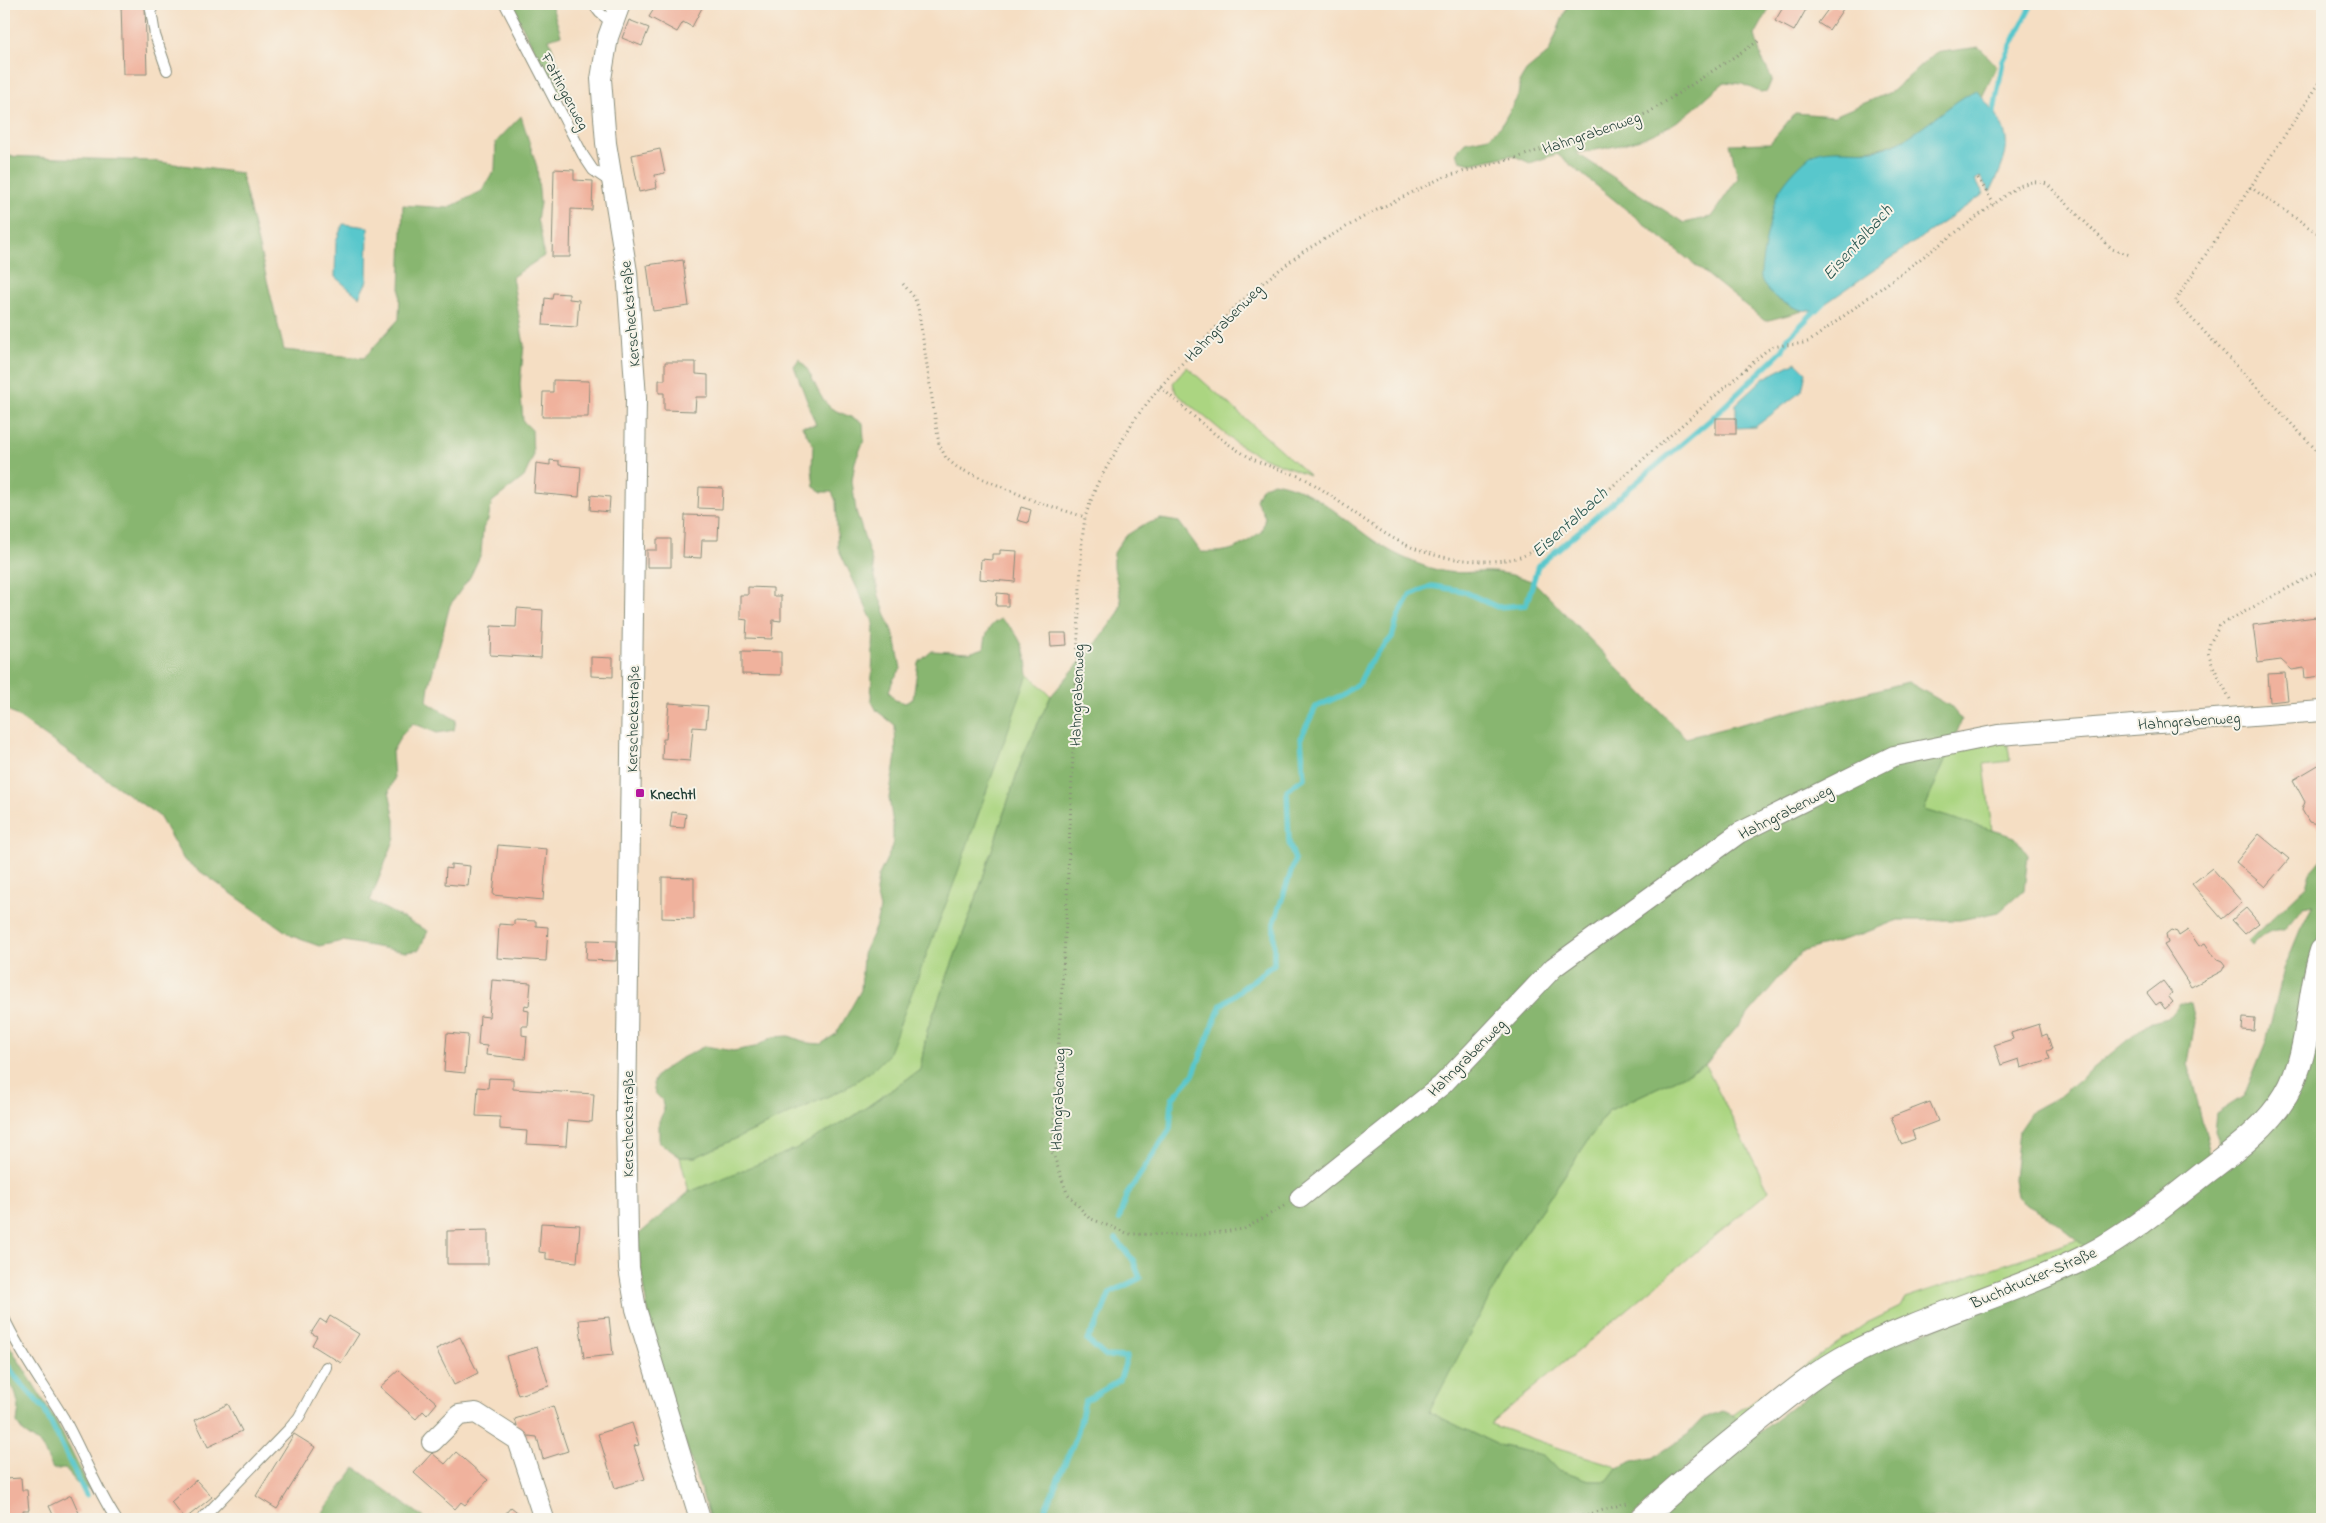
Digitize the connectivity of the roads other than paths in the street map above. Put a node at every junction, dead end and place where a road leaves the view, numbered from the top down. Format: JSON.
{"nodes":[{"id":1,"x":150,"y":4,"type":"edge"},
{"id":2,"x":505,"y":4,"type":"edge"},
{"id":3,"x":592,"y":4,"type":"edge"},
{"id":4,"x":620,"y":4,"type":"edge"},
{"id":5,"x":612,"y":23,"type":"junction"},
{"id":6,"x":167,"y":70,"type":"dead end"},
{"id":7,"x":612,"y":183,"type":"junction"},
{"id":8,"x":2322,"y":711,"type":"edge"},
{"id":9,"x":2322,"y":951,"type":"edge"},
{"id":10,"x":1300,"y":1198,"type":"road end"},
{"id":11,"x":4,"y":1318,"type":"edge"},
{"id":12,"x":326,"y":1367,"type":"dead end"},
{"id":13,"x":432,"y":1442,"type":"dead end"},
{"id":14,"x":1640,"y":1510,"type":"edge"},
{"id":15,"x":116,"y":1519,"type":"edge"},
{"id":16,"x":202,"y":1519,"type":"edge"},
{"id":17,"x":544,"y":1519,"type":"edge"},
{"id":18,"x":700,"y":1519,"type":"edge"}],
"edges":[{"from":1,"to":6,"type":"lane"},
{"from":2,"to":7,"type":"lane","name":"Fattingerweg"},
{"from":3,"to":5,"type":"lane"},
{"from":4,"to":5,"type":"street","name":"Kerscheckstraße"},
{"from":5,"to":7,"type":"street","name":"Kerscheckstraße"},
{"from":7,"to":18,"type":"street","name":"Kerscheckstraße"},
{"from":8,"to":10,"type":"street","name":"Hahngrabenweg"},
{"from":9,"to":14,"type":"street","name":"Buchdrucker-Straße"},
{"from":11,"to":15,"type":"lane"},
{"from":12,"to":16,"type":"lane"},
{"from":13,"to":17,"type":"street"}]}
